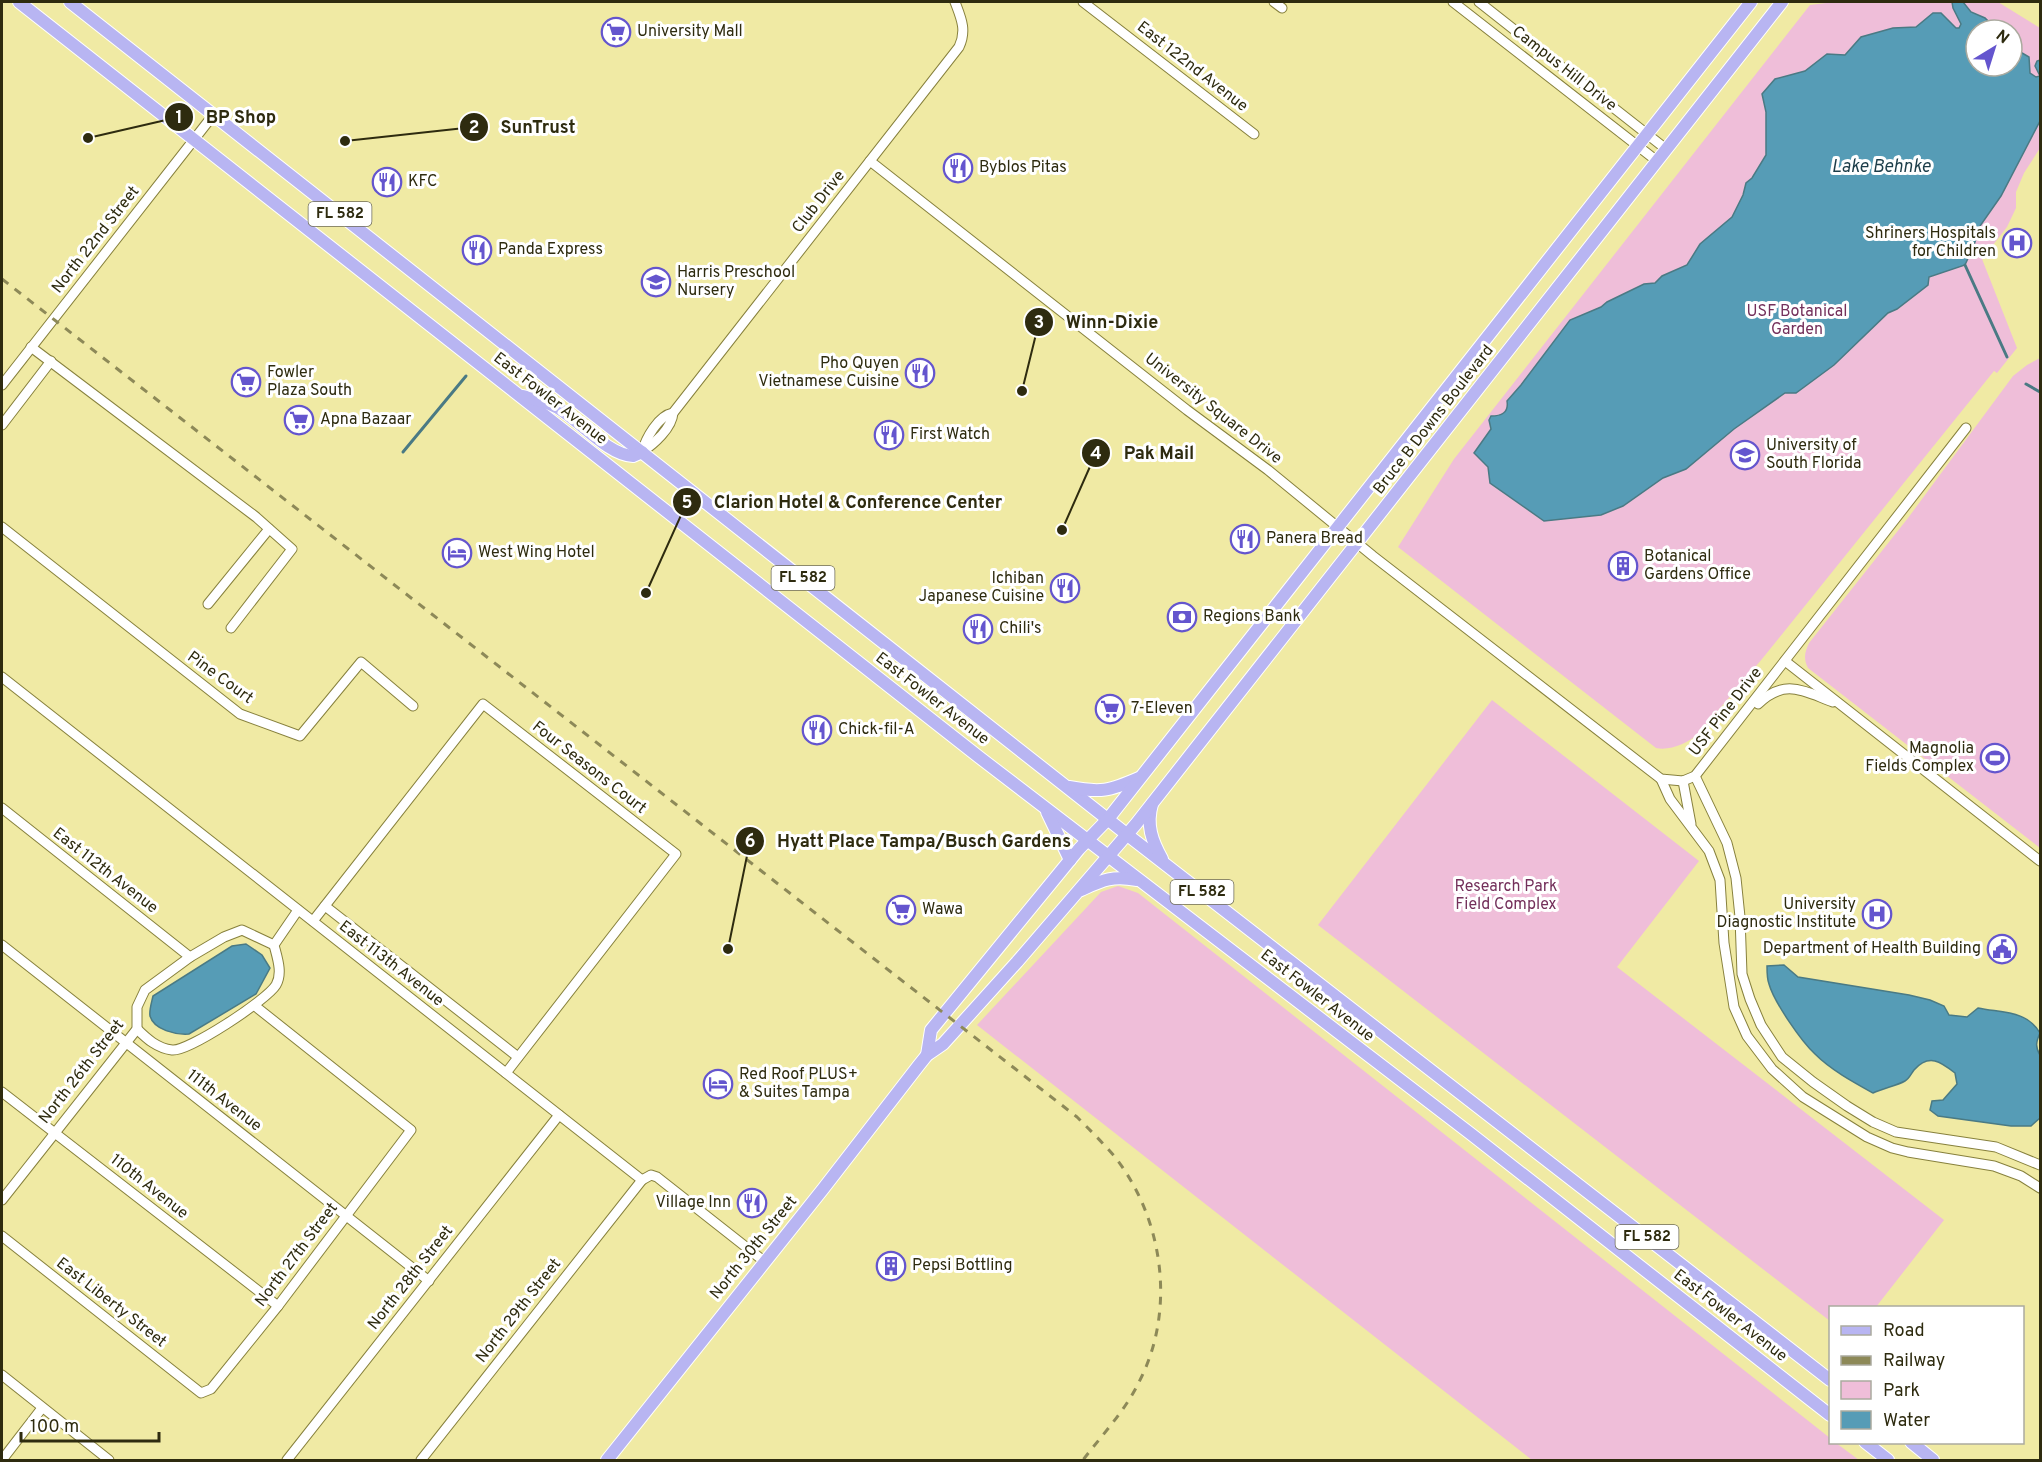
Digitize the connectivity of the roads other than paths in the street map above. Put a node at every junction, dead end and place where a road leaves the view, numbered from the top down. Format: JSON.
{"nodes":[{"id":1,"x":19,"y":2,"type":"edge"},
{"id":2,"x":70,"y":2,"type":"edge"},
{"id":3,"x":955,"y":2,"type":"edge"},
{"id":4,"x":1083,"y":2,"type":"edge"},
{"id":5,"x":1274,"y":2,"type":"edge"},
{"id":6,"x":1453,"y":2,"type":"edge"},
{"id":7,"x":1479,"y":2,"type":"edge"},
{"id":8,"x":1751,"y":2,"type":"edge"},
{"id":9,"x":1782,"y":2,"type":"edge"},
{"id":10,"x":1282,"y":9,"type":"dead end"},
{"id":11,"x":214,"y":114,"type":"junction"},
{"id":12,"x":1254,"y":134,"type":"dead end"},
{"id":13,"x":1647,"y":134,"type":"junction"},
{"id":14,"x":194,"y":139,"type":"junction"},
{"id":15,"x":1637,"y":146,"type":"junction"},
{"id":16,"x":1666,"y":149,"type":"junction"},
{"id":17,"x":870,"y":161,"type":"junction"},
{"id":18,"x":1657,"y":161,"type":"junction"},
{"id":19,"x":31,"y":347,"type":"junction"},
{"id":20,"x":51,"y":362,"type":"junction"},
{"id":21,"x":2,"y":384,"type":"edge"},
{"id":22,"x":519,"y":395,"type":"junction"},
{"id":23,"x":2,"y":425,"type":"edge"},
{"id":24,"x":1966,"y":429,"type":"dead end"},
{"id":25,"x":642,"y":452,"type":"junction"},
{"id":26,"x":2,"y":527,"type":"edge"},
{"id":27,"x":1338,"y":527,"type":"junction"},
{"id":28,"x":268,"y":529,"type":"junction"},
{"id":29,"x":1358,"y":544,"type":"junction"},
{"id":30,"x":208,"y":604,"type":"dead end"},
{"id":31,"x":231,"y":628,"type":"dead end"},
{"id":32,"x":1785,"y":661,"type":"junction"},
{"id":33,"x":2,"y":677,"type":"edge"},
{"id":34,"x":1841,"y":705,"type":"junction"},
{"id":35,"x":413,"y":706,"type":"dead end"},
{"id":36,"x":1736,"y":723,"type":"junction"},
{"id":37,"x":1695,"y":776,"type":"junction"},
{"id":38,"x":1142,"y":777,"type":"junction"},
{"id":39,"x":1661,"y":779,"type":"junction"},
{"id":40,"x":1683,"y":781,"type":"junction"},
{"id":41,"x":1068,"y":787,"type":"junction"},
{"id":42,"x":1153,"y":799,"type":"junction"},
{"id":43,"x":2,"y":808,"type":"edge"},
{"id":44,"x":1046,"y":808,"type":"junction"},
{"id":45,"x":1108,"y":819,"type":"junction"},
{"id":46,"x":1692,"y":829,"type":"junction"},
{"id":47,"x":1127,"y":834,"type":"junction"},
{"id":48,"x":1087,"y":840,"type":"junction"},
{"id":49,"x":1727,"y":843,"type":"junction"},
{"id":50,"x":1709,"y":851,"type":"junction"},
{"id":51,"x":1107,"y":856,"type":"junction"},
{"id":52,"x":1070,"y":860,"type":"junction"},
{"id":53,"x":2040,"y":861,"type":"edge"},
{"id":54,"x":1164,"y":863,"type":"junction"},
{"id":55,"x":1139,"y":880,"type":"junction"},
{"id":56,"x":1077,"y":892,"type":"junction"},
{"id":57,"x":325,"y":906,"type":"junction"},
{"id":58,"x":298,"y":910,"type":"junction"},
{"id":59,"x":313,"y":921,"type":"junction"},
{"id":60,"x":2,"y":945,"type":"edge"},
{"id":61,"x":273,"y":945,"type":"junction"},
{"id":62,"x":190,"y":957,"type":"junction"},
{"id":63,"x":255,"y":1006,"type":"junction"},
{"id":64,"x":137,"y":1029,"type":"junction"},
{"id":65,"x":126,"y":1042,"type":"junction"},
{"id":66,"x":927,"y":1055,"type":"junction"},
{"id":67,"x":518,"y":1057,"type":"junction"},
{"id":68,"x":506,"y":1073,"type":"junction"},
{"id":69,"x":1813,"y":1082,"type":"junction"},
{"id":70,"x":2,"y":1092,"type":"edge"},
{"id":71,"x":1803,"y":1097,"type":"junction"},
{"id":72,"x":559,"y":1115,"type":"junction"},
{"id":73,"x":54,"y":1132,"type":"junction"},
{"id":74,"x":2040,"y":1166,"type":"edge"},
{"id":75,"x":642,"y":1180,"type":"junction"},
{"id":76,"x":2040,"y":1188,"type":"edge"},
{"id":77,"x":2,"y":1200,"type":"edge"},
{"id":78,"x":346,"y":1215,"type":"junction"},
{"id":79,"x":2,"y":1236,"type":"edge"},
{"id":80,"x":765,"y":1262,"type":"junction"},
{"id":81,"x":429,"y":1281,"type":"junction"},
{"id":82,"x":278,"y":1306,"type":"junction"},
{"id":83,"x":2,"y":1376,"type":"edge"},
{"id":84,"x":1829,"y":1379,"type":"edge"},
{"id":85,"x":201,"y":1393,"type":"joint"},
{"id":86,"x":42,"y":1408,"type":"junction"},
{"id":87,"x":1829,"y":1414,"type":"edge"},
{"id":88,"x":1866,"y":1444,"type":"edge"},
{"id":89,"x":1912,"y":1444,"type":"edge"},
{"id":90,"x":2,"y":1461,"type":"edge"},
{"id":91,"x":109,"y":1461,"type":"edge"},
{"id":92,"x":287,"y":1461,"type":"edge"},
{"id":93,"x":421,"y":1461,"type":"edge"},
{"id":94,"x":607,"y":1461,"type":"edge"},
{"id":95,"x":1888,"y":1461,"type":"edge"},
{"id":96,"x":1934,"y":1461,"type":"edge"}],
"edges":[{"from":1,"to":14,"type":"main road","name":"East Fowler Avenue","number":"FL 582"},
{"from":2,"to":11,"type":"main road","name":"East Fowler Avenue","number":"FL 582"},
{"from":3,"to":17,"type":"street","name":"Club Drive"},
{"from":4,"to":12,"type":"street","name":"East 122nd Avenue"},
{"from":5,"to":10,"type":"street"},
{"from":6,"to":15,"type":"street","name":"Campus Hill Drive"},
{"from":7,"to":13,"type":"street","name":"Campus Hill Drive"},
{"from":8,"to":13,"type":"main road","name":"Bruce B Downs Boulevard"},
{"from":9,"to":16,"type":"main road","name":"Bruce B Downs Boulevard"},
{"from":11,"to":14,"type":"street","name":"North 22nd Street"},
{"from":11,"to":25,"type":"main road","name":"East Fowler Avenue","number":"FL 582"},
{"from":13,"to":15,"type":"main road","name":"Bruce B Downs Boulevard"},
{"from":13,"to":16,"type":"street","name":"Campus Hill Drive"},
{"from":14,"to":19,"type":"street","name":"North 22nd Street"},
{"from":14,"to":22,"type":"main road","name":"East Fowler Avenue","number":"FL 582"},
{"from":15,"to":18,"type":"street","name":"Campus Hill Drive"},
{"from":15,"to":27,"type":"main road","name":"Bruce B Downs Boulevard"},
{"from":16,"to":18,"type":"main road","name":"Bruce B Downs Boulevard"},
{"from":17,"to":25,"type":"street","name":"Club Drive"},
{"from":17,"to":27,"type":"street","name":"University Square Drive"},
{"from":18,"to":29,"type":"main road","name":"Bruce B Downs Boulevard"},
{"from":19,"to":20,"type":"street"},
{"from":19,"to":21,"type":"street","name":"North 22nd Street"},
{"from":20,"to":23,"type":"street"},
{"from":20,"to":28,"type":"street"},
{"from":22,"to":25,"type":"main road"},
{"from":22,"to":44,"type":"main road","name":"East Fowler Avenue","number":"FL 582"},
{"from":24,"to":32,"type":"street","name":"USF Pine Drive"},
{"from":25,"to":41,"type":"main road","name":"East Fowler Avenue","number":"FL 582"},
{"from":26,"to":35,"type":"street","name":"Pine Court"},
{"from":27,"to":29,"type":"street"},
{"from":27,"to":38,"type":"main road","name":"Bruce B Downs Boulevard"},
{"from":28,"to":30,"type":"street"},
{"from":28,"to":31,"type":"street"},
{"from":29,"to":39,"type":"street"},
{"from":29,"to":42,"type":"main road","name":"Bruce B Downs Boulevard"},
{"from":32,"to":34,"type":"street"},
{"from":32,"to":36,"type":"street","name":"USF Pine Drive"},
{"from":33,"to":58,"type":"street","name":"East 113th Avenue"},
{"from":34,"to":36,"type":"street"},
{"from":34,"to":53,"type":"street"},
{"from":36,"to":37,"type":"street","name":"USF Pine Drive"},
{"from":37,"to":40,"type":"street","name":"USF Pine Drive"},
{"from":37,"to":49,"type":"street"},
{"from":38,"to":41,"type":"main road"},
{"from":38,"to":45,"type":"main road","name":"Bruce B Downs Boulevard"},
{"from":39,"to":40,"type":"street","name":"USF Pine Drive"},
{"from":39,"to":46,"type":"street"},
{"from":40,"to":46,"type":"street"},
{"from":41,"to":45,"type":"main road","name":"East Fowler Avenue","number":"FL 582"},
{"from":42,"to":47,"type":"main road","name":"Bruce B Downs Boulevard"},
{"from":42,"to":54,"type":"main road"},
{"from":43,"to":62,"type":"street","name":"East 112th Avenue"},
{"from":44,"to":48,"type":"main road","name":"East Fowler Avenue","number":"FL 582"},
{"from":44,"to":52,"type":"main road"},
{"from":45,"to":47,"type":"main road","name":"East Fowler Avenue","number":"FL 582"},
{"from":45,"to":48,"type":"main road","name":"North 30th Street"},
{"from":46,"to":50,"type":"street"},
{"from":47,"to":51,"type":"main road","name":"Bruce B Downs Boulevard"},
{"from":47,"to":54,"type":"main road","name":"East Fowler Avenue","number":"FL 582"},
{"from":48,"to":51,"type":"main road","name":"East Fowler Avenue","number":"FL 582"},
{"from":48,"to":52,"type":"main road","name":"North 30th Street"},
{"from":49,"to":50,"type":"street"},
{"from":49,"to":69,"type":"street"},
{"from":50,"to":71,"type":"street"},
{"from":51,"to":55,"type":"main road","name":"East Fowler Avenue","number":"FL 582"},
{"from":51,"to":56,"type":"main road","name":"North 30th Street"},
{"from":52,"to":66,"type":"main road","name":"North 30th Street"},
{"from":54,"to":84,"type":"main road","name":"East Fowler Avenue","number":"FL 582"},
{"from":55,"to":56,"type":"main road"},
{"from":55,"to":87,"type":"main road","name":"East Fowler Avenue","number":"FL 582"},
{"from":56,"to":66,"type":"main road","name":"North 30th Street"},
{"from":57,"to":59,"type":"street","name":"Four Seasons Court"},
{"from":57,"to":67,"type":"street"},
{"from":57,"to":67,"type":"street","name":"Four Seasons Court"},
{"from":58,"to":59,"type":"street","name":"East 113th Avenue"},
{"from":58,"to":61,"type":"street"},
{"from":59,"to":68,"type":"street","name":"East 113th Avenue"},
{"from":60,"to":65,"type":"street","name":"111th Avenue"},
{"from":61,"to":62,"type":"street","name":"North 26th Street"},
{"from":61,"to":63,"type":"street"},
{"from":62,"to":64,"type":"street","name":"North 26th Street"},
{"from":63,"to":64,"type":"street"},
{"from":63,"to":78,"type":"street","name":"North 27th Street"},
{"from":64,"to":65,"type":"street","name":"North 26th Street"},
{"from":65,"to":73,"type":"street","name":"North 26th Street"},
{"from":65,"to":78,"type":"street","name":"111th Avenue"},
{"from":66,"to":80,"type":"main road","name":"North 30th Street"},
{"from":67,"to":68,"type":"street","name":"Four Seasons Court"},
{"from":68,"to":72,"type":"street","name":"East 113th Avenue"},
{"from":69,"to":71,"type":"street"},
{"from":69,"to":74,"type":"street"},
{"from":70,"to":73,"type":"street","name":"110th Avenue"},
{"from":71,"to":76,"type":"street"},
{"from":72,"to":75,"type":"street","name":"East 113th Avenue"},
{"from":72,"to":81,"type":"street","name":"North 28th Street"},
{"from":73,"to":77,"type":"street","name":"North 26th Street"},
{"from":73,"to":82,"type":"street","name":"110th Avenue"},
{"from":75,"to":80,"type":"street","name":"East 113th Avenue"},
{"from":75,"to":93,"type":"street","name":"North 29th Street"},
{"from":78,"to":81,"type":"street","name":"111th Avenue"},
{"from":78,"to":82,"type":"street","name":"North 27th Street"},
{"from":79,"to":85,"type":"street","name":"East Liberty Street"},
{"from":80,"to":94,"type":"main road","name":"North 30th Street"},
{"from":81,"to":92,"type":"street","name":"North 28th Street"},
{"from":82,"to":85,"type":"street","name":"North 27th Street"},
{"from":83,"to":86,"type":"street"},
{"from":86,"to":90,"type":"street"},
{"from":86,"to":91,"type":"street"},
{"from":88,"to":95,"type":"main road"},
{"from":89,"to":96,"type":"main road"}]}
